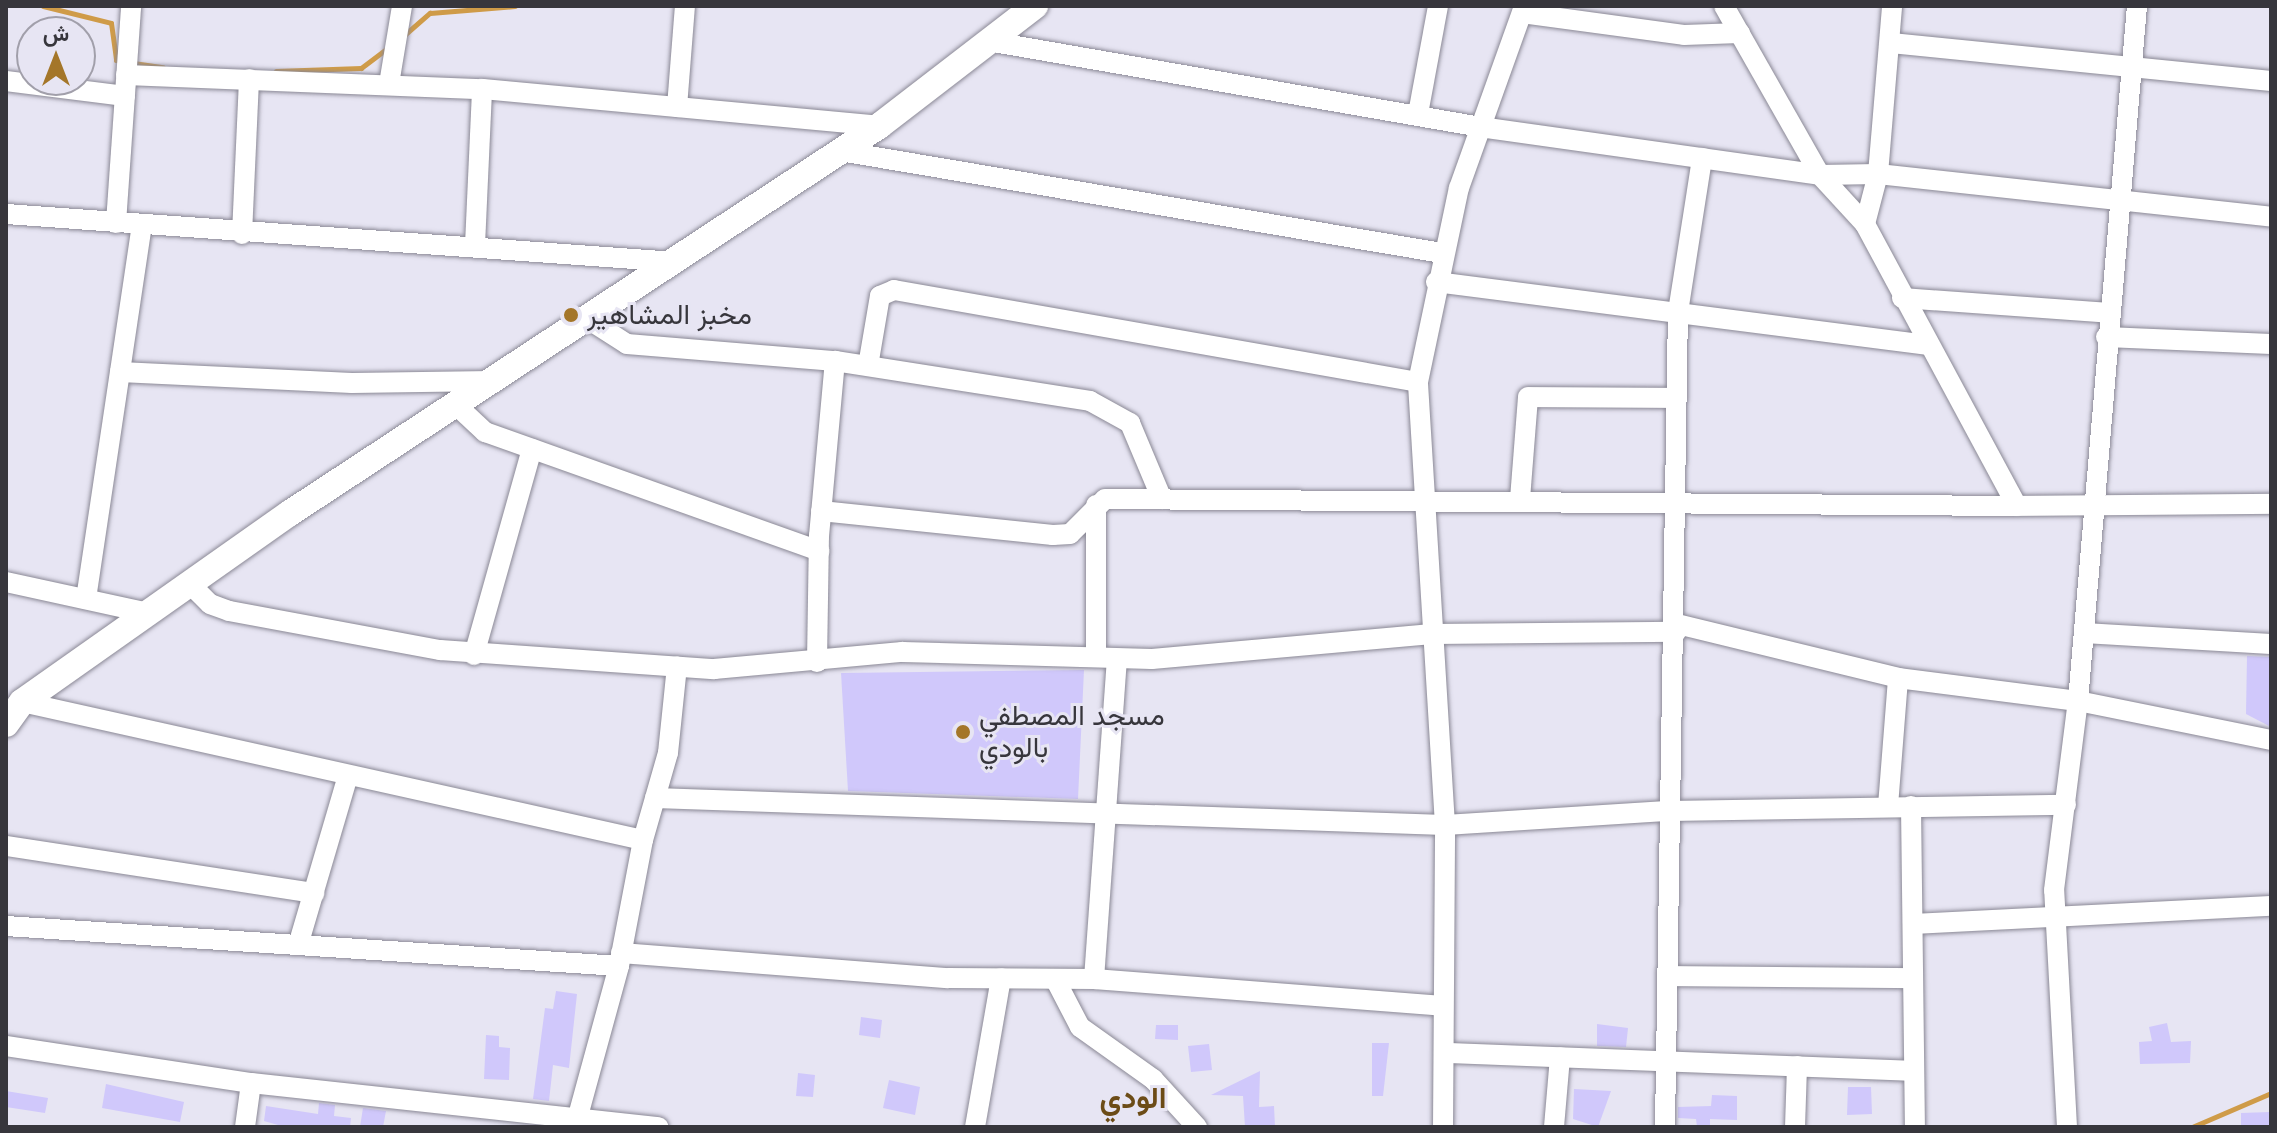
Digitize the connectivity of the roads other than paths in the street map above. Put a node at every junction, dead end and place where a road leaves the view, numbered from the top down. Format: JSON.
{"nodes":[{"id":1,"x":131,"y":6,"type":"edge"},
{"id":2,"x":402,"y":6,"type":"edge"},
{"id":3,"x":685,"y":6,"type":"edge"},
{"id":4,"x":1035,"y":6,"type":"edge"},
{"id":5,"x":1724,"y":6,"type":"edge"},
{"id":6,"x":1892,"y":6,"type":"edge"},
{"id":7,"x":2137,"y":6,"type":"edge"},
{"id":8,"x":1432,"y":7,"type":"edge"},
{"id":9,"x":1523,"y":10,"type":"edge"},
{"id":10,"x":1740,"y":33,"type":"junction"},
{"id":11,"x":988,"y":41,"type":"junction"},
{"id":12,"x":1891,"y":43,"type":"junction"},
{"id":13,"x":2131,"y":66,"type":"junction"},
{"id":14,"x":126,"y":75,"type":"junction"},
{"id":15,"x":249,"y":79,"type":"junction"},
{"id":16,"x":6,"y":81,"type":"edge"},
{"id":17,"x":2271,"y":81,"type":"edge"},
{"id":18,"x":389,"y":84,"type":"junction"},
{"id":19,"x":482,"y":89,"type":"junction"},
{"id":20,"x":125,"y":96,"type":"junction"},
{"id":21,"x":677,"y":107,"type":"junction"},
{"id":22,"x":1418,"y":114,"type":"junction"},
{"id":23,"x":879,"y":126,"type":"junction"},
{"id":24,"x":1480,"y":127,"type":"junction"},
{"id":25,"x":840,"y":151,"type":"junction"},
{"id":26,"x":1702,"y":158,"type":"junction"},
{"id":27,"x":1878,"y":174,"type":"junction"},
{"id":28,"x":1820,"y":175,"type":"junction"},
{"id":29,"x":2119,"y":200,"type":"junction"},
{"id":30,"x":6,"y":214,"type":"edge"},
{"id":31,"x":2271,"y":217,"type":"edge"},
{"id":32,"x":116,"y":223,"type":"junction"},
{"id":33,"x":1865,"y":224,"type":"junction"},
{"id":34,"x":142,"y":225,"type":"junction"},
{"id":35,"x":242,"y":234,"type":"junction"},
{"id":36,"x":475,"y":245,"type":"junction"},
{"id":37,"x":1442,"y":253,"type":"junction"},
{"id":38,"x":675,"y":262,"type":"junction"},
{"id":39,"x":1436,"y":282,"type":"junction"},
{"id":40,"x":1902,"y":298,"type":"junction"},
{"id":41,"x":1678,"y":312,"type":"junction"},
{"id":42,"x":2109,"y":313,"type":"junction"},
{"id":43,"x":588,"y":319,"type":"junction"},
{"id":44,"x":2106,"y":337,"type":"junction"},
{"id":45,"x":2271,"y":344,"type":"edge"},
{"id":46,"x":1927,"y":345,"type":"junction"},
{"id":47,"x":835,"y":361,"type":"junction"},
{"id":48,"x":868,"y":366,"type":"junction"},
{"id":49,"x":120,"y":372,"type":"junction"},
{"id":50,"x":493,"y":381,"type":"junction"},
{"id":51,"x":1418,"y":382,"type":"junction"},
{"id":52,"x":1677,"y":398,"type":"junction"},
{"id":53,"x":456,"y":405,"type":"junction"},
{"id":54,"x":532,"y":449,"type":"junction"},
{"id":55,"x":1162,"y":499,"type":"junction"},
{"id":56,"x":1423,"y":499,"type":"junction"},
{"id":57,"x":1520,"y":499,"type":"junction"},
{"id":58,"x":1677,"y":499,"type":"junction"},
{"id":59,"x":2271,"y":504,"type":"edge"},
{"id":60,"x":1096,"y":505,"type":"junction"},
{"id":61,"x":2094,"y":505,"type":"junction"},
{"id":62,"x":2017,"y":506,"type":"junction"},
{"id":63,"x":821,"y":511,"type":"junction"},
{"id":64,"x":819,"y":551,"type":"junction"},
{"id":65,"x":6,"y":582,"type":"edge"},
{"id":66,"x":190,"y":584,"type":"junction"},
{"id":67,"x":86,"y":599,"type":"junction"},
{"id":68,"x":148,"y":613,"type":"junction"},
{"id":69,"x":1674,"y":628,"type":"junction"},
{"id":70,"x":2084,"y":633,"type":"junction"},
{"id":71,"x":1432,"y":634,"type":"junction"},
{"id":72,"x":2271,"y":644,"type":"edge"},
{"id":73,"x":474,"y":655,"type":"junction"},
{"id":74,"x":1096,"y":657,"type":"junction"},
{"id":75,"x":1117,"y":659,"type":"junction"},
{"id":76,"x":817,"y":662,"type":"junction"},
{"id":77,"x":677,"y":666,"type":"junction"},
{"id":78,"x":1898,"y":678,"type":"junction"},
{"id":79,"x":2078,"y":701,"type":"junction"},
{"id":80,"x":22,"y":702,"type":"junction"},
{"id":81,"x":6,"y":724,"type":"edge"},
{"id":82,"x":2271,"y":740,"type":"edge"},
{"id":83,"x":347,"y":779,"type":"junction"},
{"id":84,"x":655,"y":798,"type":"junction"},
{"id":85,"x":2066,"y":805,"type":"junction"},
{"id":86,"x":1888,"y":806,"type":"junction"},
{"id":87,"x":1911,"y":806,"type":"junction"},
{"id":88,"x":1669,"y":811,"type":"junction"},
{"id":89,"x":1106,"y":813,"type":"junction"},
{"id":90,"x":1445,"y":825,"type":"junction"},
{"id":91,"x":643,"y":840,"type":"junction"},
{"id":92,"x":6,"y":846,"type":"edge"},
{"id":93,"x":314,"y":893,"type":"junction"},
{"id":94,"x":2271,"y":906,"type":"edge"},
{"id":95,"x":2055,"y":916,"type":"junction"},
{"id":96,"x":1913,"y":924,"type":"junction"},
{"id":97,"x":6,"y":926,"type":"edge"},
{"id":98,"x":299,"y":942,"type":"junction"},
{"id":99,"x":620,"y":959,"type":"junction"},
{"id":100,"x":1671,"y":976,"type":"junction"},
{"id":101,"x":1001,"y":978,"type":"junction"},
{"id":102,"x":1913,"y":978,"type":"junction"},
{"id":103,"x":1055,"y":979,"type":"junction"},
{"id":104,"x":1094,"y":979,"type":"junction"},
{"id":105,"x":1443,"y":1006,"type":"junction"},
{"id":106,"x":6,"y":1046,"type":"edge"},
{"id":107,"x":1446,"y":1053,"type":"junction"},
{"id":108,"x":1560,"y":1057,"type":"junction"},
{"id":109,"x":1668,"y":1061,"type":"junction"},
{"id":110,"x":1797,"y":1066,"type":"junction"},
{"id":111,"x":1913,"y":1071,"type":"junction"},
{"id":112,"x":251,"y":1083,"type":"junction"},
{"id":113,"x":577,"y":1122,"type":"edge"},
{"id":114,"x":245,"y":1127,"type":"edge"},
{"id":115,"x":659,"y":1127,"type":"edge"},
{"id":116,"x":975,"y":1127,"type":"edge"},
{"id":117,"x":1197,"y":1127,"type":"edge"},
{"id":118,"x":1443,"y":1127,"type":"edge"},
{"id":119,"x":1554,"y":1127,"type":"edge"},
{"id":120,"x":1665,"y":1127,"type":"edge"},
{"id":121,"x":1795,"y":1127,"type":"edge"},
{"id":122,"x":1915,"y":1127,"type":"edge"},
{"id":123,"x":2067,"y":1127,"type":"edge"}],
"edges":[{"from":1,"to":14,"type":"street"},
{"from":2,"to":18,"type":"street"},
{"from":3,"to":21,"type":"street"},
{"from":4,"to":11,"type":"street"},
{"from":5,"to":10,"type":"street"},
{"from":6,"to":12,"type":"street"},
{"from":7,"to":13,"type":"street"},
{"from":8,"to":22,"type":"street"},
{"from":9,"to":10,"type":"street"},
{"from":9,"to":24,"type":"street"},
{"from":10,"to":28,"type":"street"},
{"from":11,"to":22,"type":"street"},
{"from":11,"to":23,"type":"street"},
{"from":12,"to":13,"type":"street"},
{"from":12,"to":27,"type":"street"},
{"from":13,"to":17,"type":"street"},
{"from":13,"to":29,"type":"street"},
{"from":14,"to":15,"type":"street"},
{"from":14,"to":20,"type":"street"},
{"from":15,"to":18,"type":"street"},
{"from":15,"to":35,"type":"street"},
{"from":16,"to":20,"type":"street"},
{"from":18,"to":19,"type":"street"},
{"from":19,"to":21,"type":"street"},
{"from":19,"to":36,"type":"street"},
{"from":20,"to":32,"type":"street"},
{"from":21,"to":23,"type":"street"},
{"from":22,"to":24,"type":"street"},
{"from":23,"to":25,"type":"street"},
{"from":24,"to":26,"type":"street"},
{"from":24,"to":37,"type":"street"},
{"from":25,"to":37,"type":"street"},
{"from":25,"to":38,"type":"street"},
{"from":26,"to":28,"type":"street"},
{"from":26,"to":41,"type":"street"},
{"from":27,"to":28,"type":"street"},
{"from":27,"to":29,"type":"street"},
{"from":27,"to":33,"type":"street"},
{"from":28,"to":33,"type":"street"},
{"from":29,"to":31,"type":"street"},
{"from":29,"to":42,"type":"street"},
{"from":30,"to":32,"type":"street"},
{"from":32,"to":34,"type":"street"},
{"from":33,"to":40,"type":"street"},
{"from":34,"to":35,"type":"street"},
{"from":34,"to":49,"type":"street"},
{"from":35,"to":36,"type":"street"},
{"from":36,"to":38,"type":"street"},
{"from":37,"to":39,"type":"street"},
{"from":38,"to":43,"type":"street"},
{"from":39,"to":41,"type":"street"},
{"from":39,"to":51,"type":"street"},
{"from":40,"to":42,"type":"street"},
{"from":40,"to":46,"type":"street"},
{"from":41,"to":46,"type":"street"},
{"from":41,"to":52,"type":"street"},
{"from":42,"to":44,"type":"street"},
{"from":43,"to":47,"type":"street"},
{"from":43,"to":50,"type":"street"},
{"from":44,"to":45,"type":"street"},
{"from":44,"to":61,"type":"street"},
{"from":46,"to":62,"type":"street"},
{"from":47,"to":48,"type":"street"},
{"from":47,"to":63,"type":"street"},
{"from":48,"to":51,"type":"street"},
{"from":48,"to":55,"type":"street"},
{"from":49,"to":50,"type":"street"},
{"from":49,"to":67,"type":"street"},
{"from":50,"to":53,"type":"street"},
{"from":51,"to":56,"type":"street"},
{"from":52,"to":57,"type":"street"},
{"from":52,"to":58,"type":"street"},
{"from":53,"to":54,"type":"street"},
{"from":53,"to":66,"type":"street"},
{"from":54,"to":64,"type":"street"},
{"from":54,"to":73,"type":"street"},
{"from":55,"to":56,"type":"street"},
{"from":55,"to":60,"type":"street"},
{"from":56,"to":57,"type":"street"},
{"from":56,"to":71,"type":"street"},
{"from":57,"to":58,"type":"street"},
{"from":58,"to":62,"type":"street"},
{"from":58,"to":69,"type":"street"},
{"from":59,"to":61,"type":"street"},
{"from":60,"to":63,"type":"street"},
{"from":60,"to":74,"type":"street"},
{"from":61,"to":62,"type":"street"},
{"from":61,"to":70,"type":"street"},
{"from":63,"to":64,"type":"street"},
{"from":64,"to":76,"type":"street"},
{"from":65,"to":67,"type":"street"},
{"from":66,"to":68,"type":"street"},
{"from":66,"to":73,"type":"street"},
{"from":67,"to":68,"type":"street"},
{"from":68,"to":80,"type":"street"},
{"from":69,"to":71,"type":"street"},
{"from":69,"to":78,"type":"street"},
{"from":69,"to":88,"type":"street"},
{"from":70,"to":72,"type":"street"},
{"from":70,"to":79,"type":"street"},
{"from":71,"to":75,"type":"street"},
{"from":71,"to":90,"type":"street"},
{"from":73,"to":77,"type":"street"},
{"from":74,"to":75,"type":"street"},
{"from":74,"to":76,"type":"street"},
{"from":75,"to":89,"type":"street"},
{"from":76,"to":77,"type":"street"},
{"from":77,"to":84,"type":"street"},
{"from":78,"to":79,"type":"street"},
{"from":78,"to":86,"type":"street"},
{"from":79,"to":82,"type":"street"},
{"from":79,"to":85,"type":"street"},
{"from":80,"to":81,"type":"street"},
{"from":80,"to":83,"type":"street"},
{"from":83,"to":91,"type":"street"},
{"from":83,"to":93,"type":"street"},
{"from":84,"to":89,"type":"street"},
{"from":84,"to":91,"type":"street"},
{"from":85,"to":87,"type":"street"},
{"from":85,"to":95,"type":"street"},
{"from":86,"to":87,"type":"street"},
{"from":86,"to":88,"type":"street"},
{"from":87,"to":96,"type":"street"},
{"from":88,"to":90,"type":"street"},
{"from":88,"to":100,"type":"street"},
{"from":89,"to":90,"type":"street"},
{"from":89,"to":104,"type":"street"},
{"from":90,"to":105,"type":"street"},
{"from":91,"to":99,"type":"street"},
{"from":92,"to":93,"type":"street"},
{"from":93,"to":98,"type":"street"},
{"from":94,"to":95,"type":"street"},
{"from":95,"to":96,"type":"street"},
{"from":95,"to":123,"type":"street"},
{"from":96,"to":102,"type":"street"},
{"from":97,"to":98,"type":"street"},
{"from":98,"to":99,"type":"street"},
{"from":99,"to":101,"type":"street"},
{"from":99,"to":113,"type":"street"},
{"from":100,"to":102,"type":"street"},
{"from":100,"to":109,"type":"street"},
{"from":101,"to":103,"type":"street"},
{"from":101,"to":116,"type":"street"},
{"from":102,"to":111,"type":"street"},
{"from":103,"to":104,"type":"street"},
{"from":103,"to":117,"type":"street"},
{"from":104,"to":105,"type":"street"},
{"from":105,"to":107,"type":"street"},
{"from":106,"to":112,"type":"street"},
{"from":107,"to":108,"type":"street"},
{"from":107,"to":118,"type":"street"},
{"from":108,"to":109,"type":"street"},
{"from":108,"to":119,"type":"street"},
{"from":109,"to":110,"type":"street"},
{"from":109,"to":120,"type":"street"},
{"from":110,"to":111,"type":"street"},
{"from":110,"to":121,"type":"street"},
{"from":111,"to":122,"type":"street"},
{"from":112,"to":113,"type":"street"},
{"from":112,"to":114,"type":"street"},
{"from":113,"to":115,"type":"street"}]}
